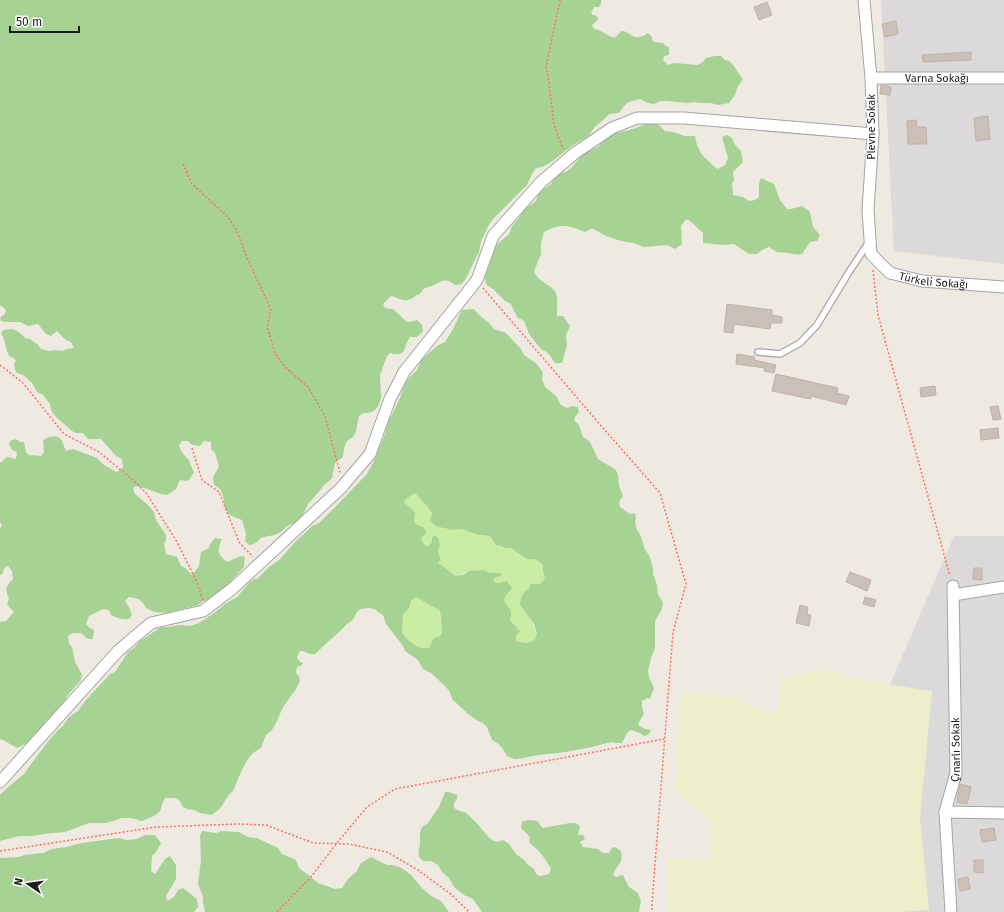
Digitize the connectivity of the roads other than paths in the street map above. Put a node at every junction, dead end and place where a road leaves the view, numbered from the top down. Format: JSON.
{"nodes":[{"id":1,"x":864,"y":0,"type":"edge"},
{"id":2,"x":870,"y":78,"type":"junction"},
{"id":3,"x":1004,"y":78,"type":"edge"},
{"id":4,"x":873,"y":134,"type":"junction"},
{"id":5,"x":870,"y":240,"type":"junction"},
{"id":6,"x":871,"y":254,"type":"joint"},
{"id":7,"x":1004,"y":287,"type":"edge"},
{"id":8,"x":758,"y":352,"type":"dead end"},
{"id":9,"x":1004,"y":587,"type":"edge"},
{"id":10,"x":0,"y":782,"type":"edge"},
{"id":11,"x":945,"y":812,"type":"junction"},
{"id":12,"x":1004,"y":813,"type":"edge"},
{"id":13,"x":951,"y":912,"type":"edge"}],
"edges":[{"from":1,"to":2,"type":"street","name":"Plevne Sokak"},
{"from":2,"to":3,"type":"street","name":"Varna Sokağı"},
{"from":2,"to":4,"type":"street","name":"Plevne Sokak"},
{"from":4,"to":5,"type":"street","name":"Plevne Sokak"},
{"from":4,"to":10,"type":"street"},
{"from":5,"to":6,"type":"street","name":"Plevne Sokak"},
{"from":5,"to":8,"type":"lane"},
{"from":6,"to":7,"type":"street","name":"Türkeli Sokağı"},
{"from":9,"to":11,"type":"street","name":"Çınarlı Sokak"},
{"from":11,"to":12,"type":"street"},
{"from":11,"to":13,"type":"street","name":"Çınarlı Sokak"}]}
